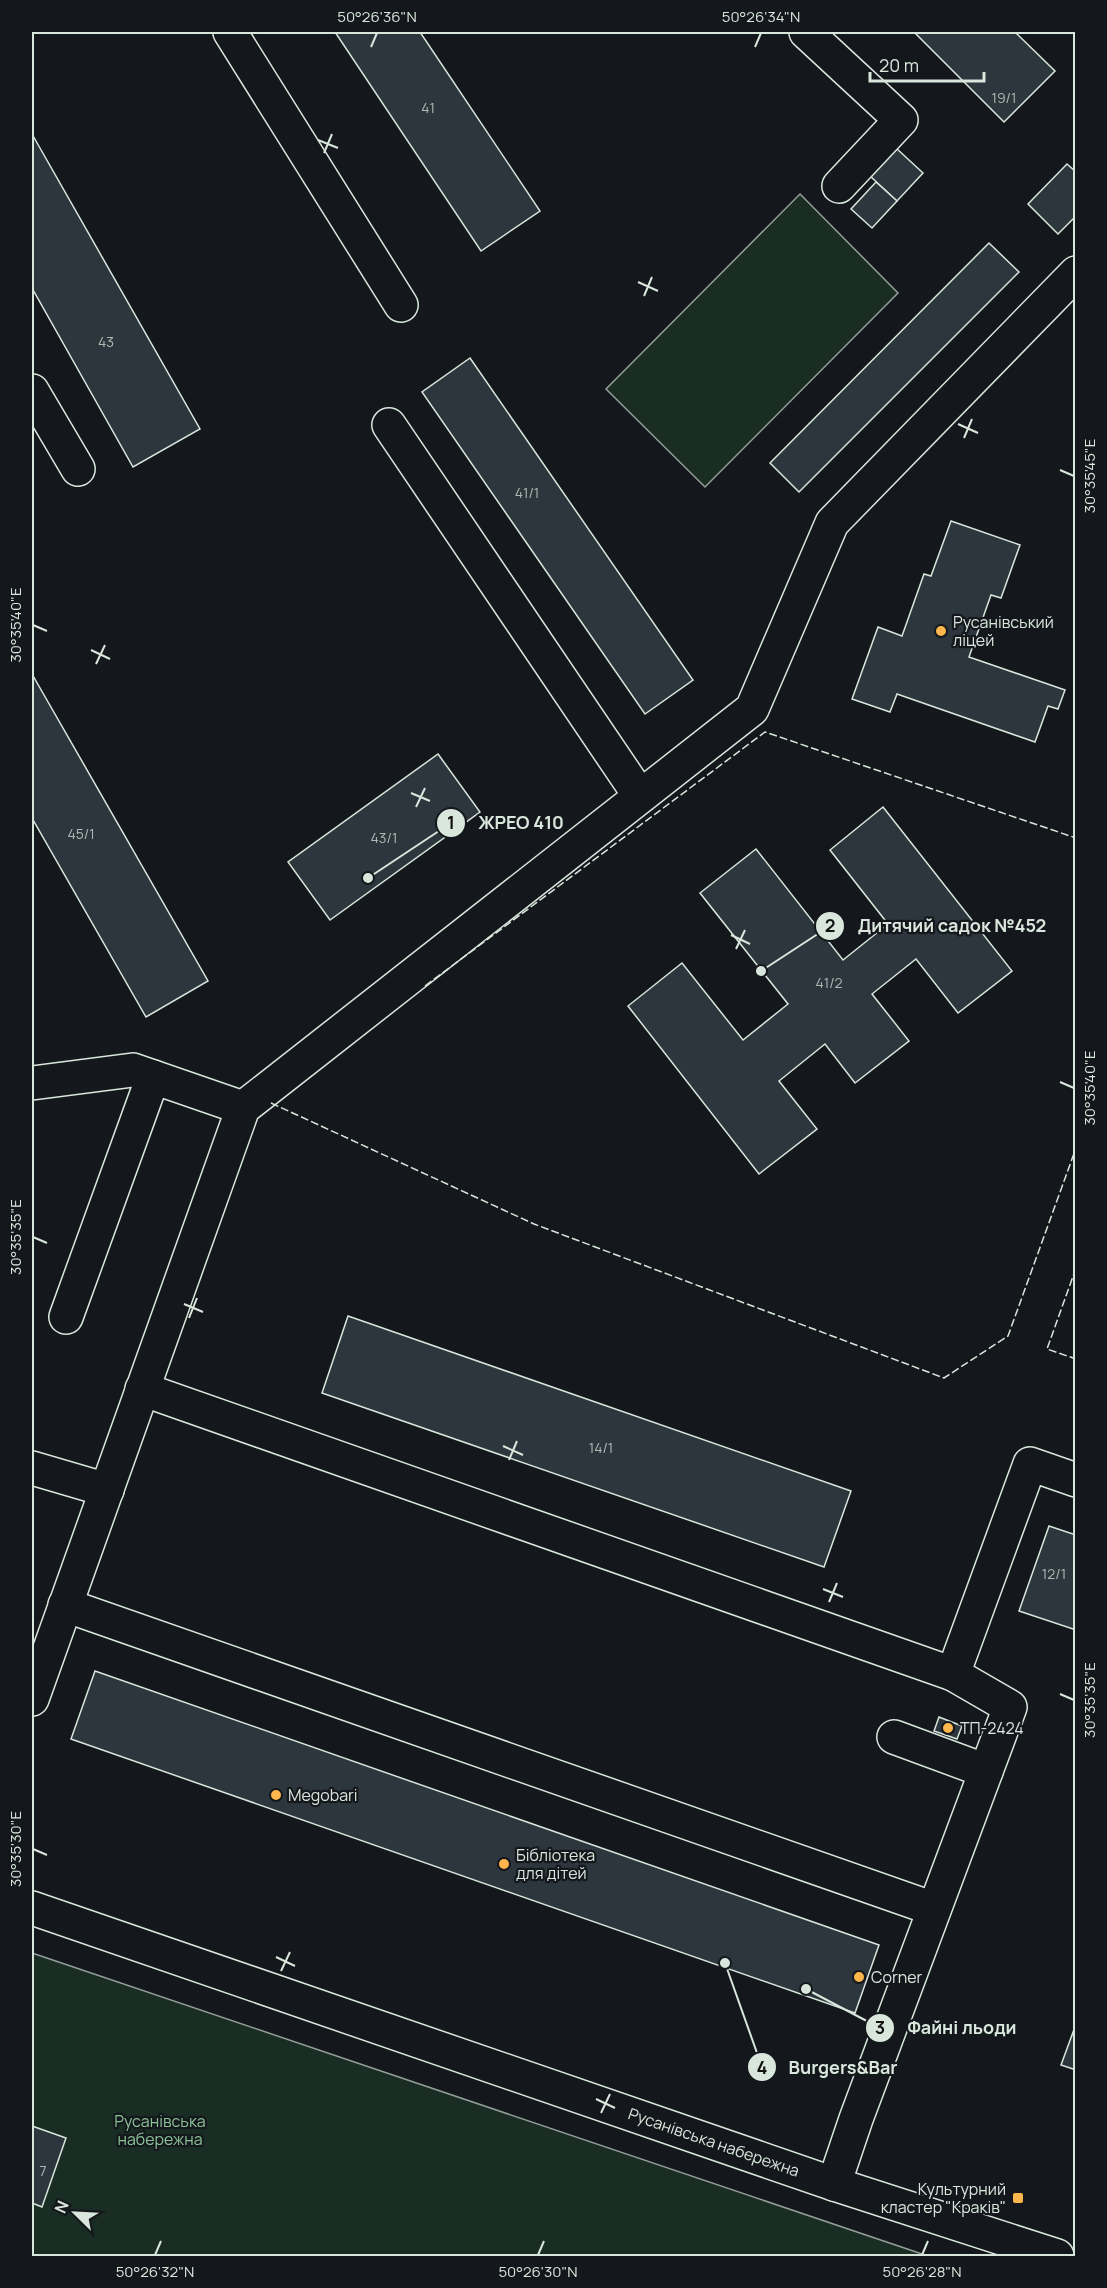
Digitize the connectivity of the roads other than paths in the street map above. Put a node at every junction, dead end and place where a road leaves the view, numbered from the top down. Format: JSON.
{"nodes":[{"id":1,"x":230,"y":32,"type":"edge"},
{"id":2,"x":806,"y":32,"type":"edge"},
{"id":3,"x":839,"y":186,"type":"dead end"},
{"id":4,"x":1076,"y":273,"type":"edge"},
{"id":5,"x":400,"y":305,"type":"dead end"},
{"id":6,"x":32,"y":391,"type":"edge"},
{"id":7,"x":389,"y":425,"type":"dead end"},
{"id":8,"x":78,"y":469,"type":"dead end"},
{"id":9,"x":640,"y":796,"type":"junction"},
{"id":10,"x":153,"y":1077,"type":"junction"},
{"id":11,"x":32,"y":1083,"type":"edge"},
{"id":12,"x":243,"y":1108,"type":"junction"},
{"id":13,"x":66,"y":1317,"type":"dead end"},
{"id":14,"x":142,"y":1389,"type":"junction"},
{"id":15,"x":32,"y":1468,"type":"edge"},
{"id":16,"x":1076,"y":1480,"type":"edge"},
{"id":17,"x":106,"y":1490,"type":"junction"},
{"id":18,"x":65,"y":1605,"type":"junction"},
{"id":19,"x":953,"y":1674,"type":"junction"},
{"id":20,"x":32,"y":1699,"type":"edge"},
{"id":21,"x":894,"y":1737,"type":"dead end"},
{"id":22,"x":986,"y":1771,"type":"junction"},
{"id":23,"x":32,"y":1908,"type":"edge"},
{"id":24,"x":934,"y":1909,"type":"junction"},
{"id":25,"x":834,"y":2184,"type":"junction"},
{"id":26,"x":1057,"y":2256,"type":"edge"}],
"edges":[{"from":1,"to":5,"type":"main road"},
{"from":2,"to":3,"type":"main road"},
{"from":4,"to":9,"type":"main road"},
{"from":6,"to":8,"type":"main road"},
{"from":7,"to":9,"type":"main road"},
{"from":9,"to":12,"type":"main road"},
{"from":10,"to":11,"type":"main road"},
{"from":10,"to":12,"type":"main road"},
{"from":10,"to":13,"type":"main road"},
{"from":12,"to":14,"type":"main road"},
{"from":14,"to":17,"type":"main road"},
{"from":14,"to":19,"type":"main road"},
{"from":15,"to":17,"type":"main road"},
{"from":16,"to":19,"type":"main road"},
{"from":17,"to":18,"type":"main road"},
{"from":18,"to":20,"type":"main road"},
{"from":18,"to":24,"type":"main road"},
{"from":19,"to":22,"type":"main road"},
{"from":21,"to":22,"type":"main road"},
{"from":22,"to":24,"type":"main road"},
{"from":23,"to":25,"type":"main road","name":"Русанівська набережна"},
{"from":24,"to":25,"type":"main road"},
{"from":25,"to":26,"type":"main road","name":"Русанівська набережна"}]}
